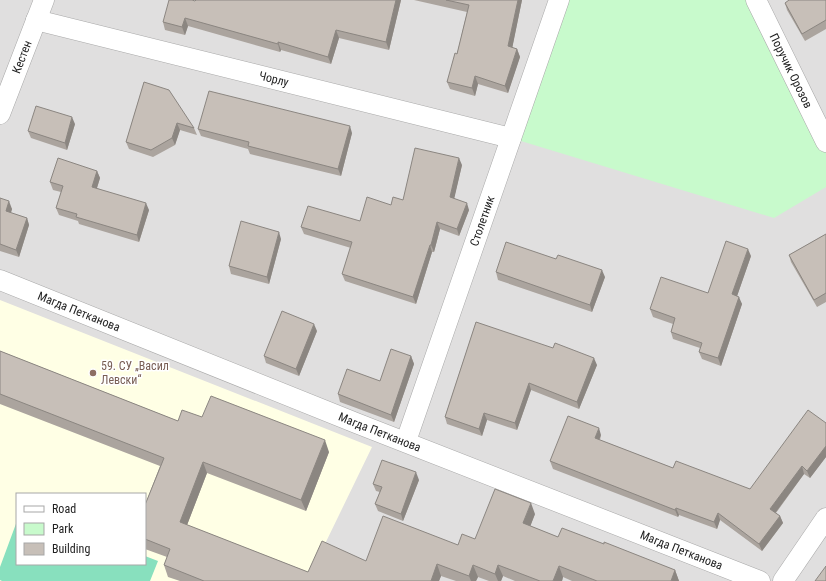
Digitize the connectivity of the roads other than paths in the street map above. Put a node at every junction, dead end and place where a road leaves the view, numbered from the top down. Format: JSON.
{"nodes":[{"id":1,"x":44,"y":0,"type":"edge"},
{"id":2,"x":559,"y":0,"type":"edge"},
{"id":3,"x":756,"y":0,"type":"edge"},
{"id":4,"x":36,"y":20,"type":"junction"},
{"id":5,"x":0,"y":114,"type":"edge"},
{"id":6,"x":512,"y":138,"type":"junction"},
{"id":7,"x":826,"y":142,"type":"edge"},
{"id":8,"x":0,"y":280,"type":"edge"},
{"id":9,"x":406,"y":441,"type":"junction"},
{"id":10,"x":826,"y":518,"type":"edge"},
{"id":11,"x":760,"y":581,"type":"edge"},
{"id":12,"x":783,"y":581,"type":"edge"}],
"edges":[{"from":1,"to":4,"type":"street","name":"Кестен"},
{"from":2,"to":6,"type":"street","name":"Столетник"},
{"from":3,"to":7,"type":"street","name":"Поручик Орозов"},
{"from":4,"to":5,"type":"street","name":"Кестен"},
{"from":4,"to":6,"type":"street","name":"Чорлу"},
{"from":6,"to":9,"type":"street","name":"Столетник"},
{"from":8,"to":9,"type":"street","name":"Магда Петканова"},
{"from":9,"to":11,"type":"street","name":"Магда Петканова"},
{"from":10,"to":12,"type":"street"}]}
